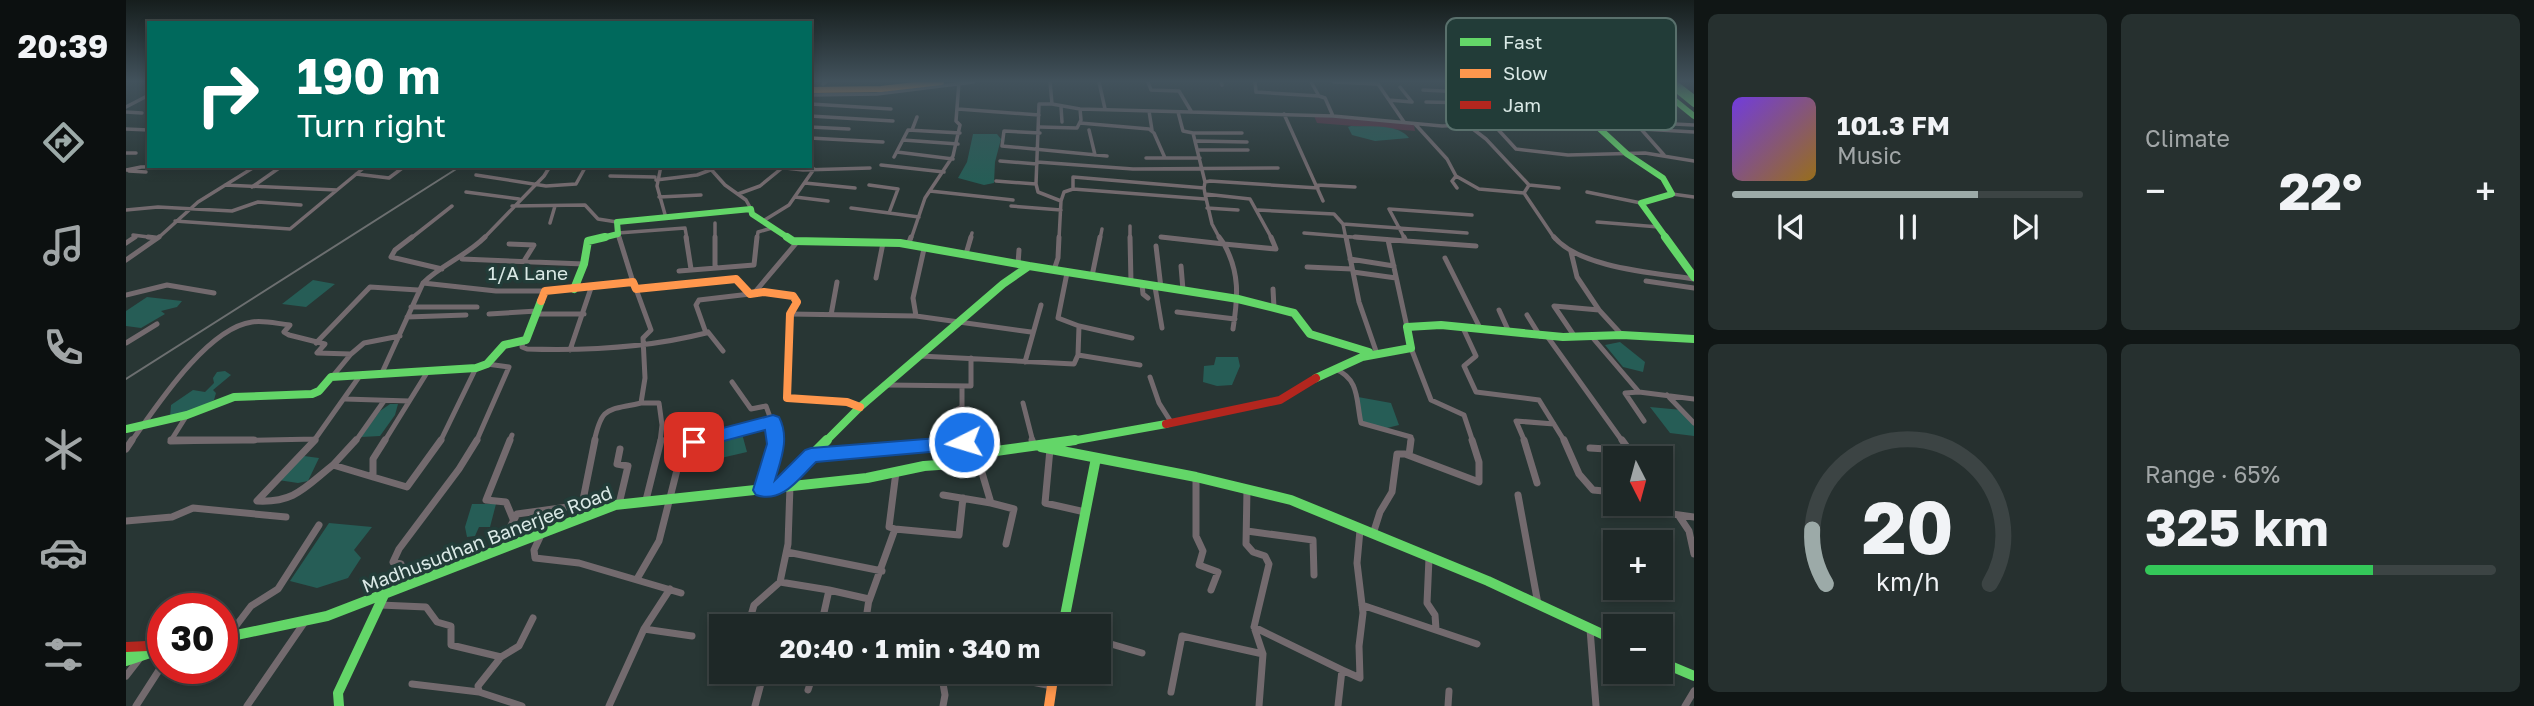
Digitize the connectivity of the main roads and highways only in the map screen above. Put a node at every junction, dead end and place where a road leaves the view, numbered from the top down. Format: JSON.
{"nodes":[{"id":1,"x":1601,"y":130,"type":"edge"},
{"id":2,"x":1690,"y":266,"type":"edge"},
{"id":3,"x":1029,"y":267,"type":"junction"},
{"id":4,"x":1694,"y":278,"type":"edge"},
{"id":5,"x":574,"y":289,"type":"junction"},
{"id":6,"x":1694,"y":338,"type":"edge"},
{"id":7,"x":1372,"y":352,"type":"junction"},
{"id":8,"x":860,"y":407,"type":"junction"},
{"id":9,"x":126,"y":429,"type":"edge"},
{"id":10,"x":1036,"y":447,"type":"junction"},
{"id":11,"x":1096,"y":458,"type":"junction"},
{"id":12,"x":779,"y":488,"type":"junction"},
{"id":13,"x":384,"y":595,"type":"junction"},
{"id":14,"x":1065,"y":614,"type":"edge"},
{"id":15,"x":1603,"y":634,"type":"edge"},
{"id":16,"x":238,"y":636,"type":"edge"},
{"id":17,"x":126,"y":647,"type":"edge"},
{"id":18,"x":147,"y":647,"type":"edge"},
{"id":19,"x":147,"y":652,"type":"edge"},
{"id":20,"x":126,"y":654,"type":"edge"},
{"id":21,"x":142,"y":654,"type":"junction"},
{"id":22,"x":126,"y":661,"type":"edge"},
{"id":23,"x":1673,"y":667,"type":"edge"},
{"id":24,"x":1694,"y":676,"type":"edge"},
{"id":25,"x":1052,"y":684,"type":"edge"},
{"id":26,"x":338,"y":705,"type":"edge"},
{"id":27,"x":1049,"y":706,"type":"edge"}],
"edges":[{"from":1,"to":2,"type":"main road"},
{"from":2,"to":4,"type":"main road"},
{"from":3,"to":5,"type":"main road"},
{"from":3,"to":7,"type":"main road"},
{"from":3,"to":8,"type":"main road"},
{"from":5,"to":8,"type":"main road","name":"1/A Lane"},
{"from":5,"to":9,"type":"main road","name":"1/A Lane"},
{"from":6,"to":7,"type":"main road"},
{"from":7,"to":10,"type":"main road","name":"Madhusudhan Banerjee Road"},
{"from":8,"to":12,"type":"main road"},
{"from":10,"to":11,"type":"main road"},
{"from":10,"to":12,"type":"main road","name":"Madhusudhan Banerjee Road"},
{"from":11,"to":14,"type":"main road"},
{"from":11,"to":15,"type":"main road"},
{"from":12,"to":13,"type":"main road","name":"Madhusudhan Banerjee Road"},
{"from":13,"to":16,"type":"main road","name":"Madhusudhan Banerjee Road"},
{"from":13,"to":26,"type":"main road"},
{"from":17,"to":18,"type":"main road"},
{"from":19,"to":21,"type":"main road"},
{"from":20,"to":21,"type":"main road"},
{"from":21,"to":22,"type":"main road"},
{"from":23,"to":24,"type":"main road"},
{"from":25,"to":27,"type":"main road"}]}
